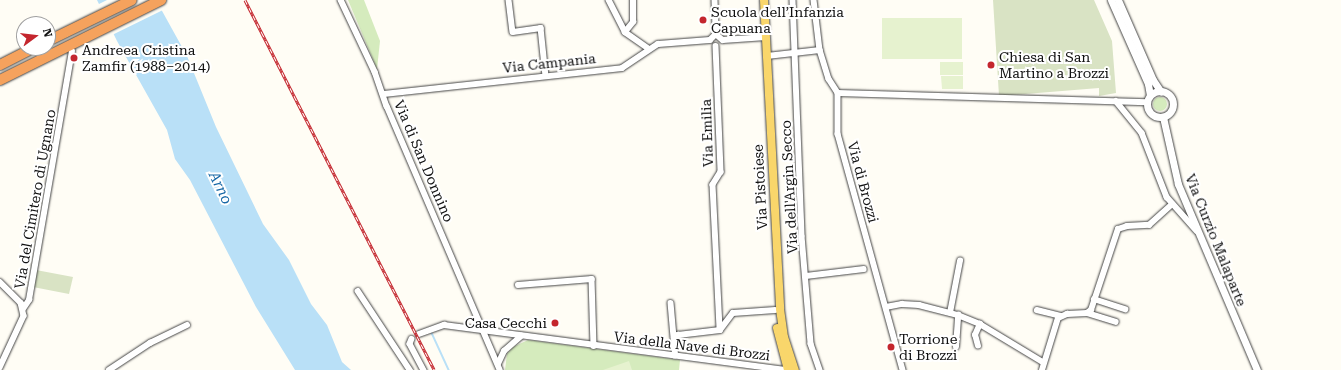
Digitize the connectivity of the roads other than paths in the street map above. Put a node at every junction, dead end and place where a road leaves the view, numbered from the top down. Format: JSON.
{"nodes":[{"id":1,"x":132,"y":0,"type":"edge"},
{"id":2,"x":161,"y":0,"type":"edge"},
{"id":3,"x":341,"y":0,"type":"edge"},
{"id":4,"x":509,"y":0,"type":"edge"},
{"id":5,"x":609,"y":0,"type":"edge"},
{"id":6,"x":633,"y":0,"type":"edge"},
{"id":7,"x":714,"y":0,"type":"edge"},
{"id":8,"x":759,"y":0,"type":"edge"},
{"id":9,"x":764,"y":0,"type":"edge"},
{"id":10,"x":793,"y":0,"type":"edge"},
{"id":11,"x":814,"y":0,"type":"edge"},
{"id":12,"x":1110,"y":0,"type":"edge"},
{"id":13,"x":1118,"y":0,"type":"edge"},
{"id":14,"x":625,"y":32,"type":"junction"},
{"id":15,"x":716,"y":34,"type":"junction"},
{"id":16,"x":56,"y":37,"type":"edge"},
{"id":17,"x":763,"y":37,"type":"junction"},
{"id":18,"x":710,"y":40,"type":"junction"},
{"id":19,"x":723,"y":40,"type":"junction"},
{"id":20,"x":716,"y":46,"type":"junction"},
{"id":21,"x":649,"y":49,"type":"junction"},
{"id":22,"x":820,"y":50,"type":"junction"},
{"id":23,"x":72,"y":52,"type":"dead end"},
{"id":24,"x":796,"y":53,"type":"junction"},
{"id":25,"x":19,"y":56,"type":"edge"},
{"id":26,"x":767,"y":56,"type":"junction"},
{"id":27,"x":0,"y":65,"type":"edge"},
{"id":28,"x":546,"y":76,"type":"junction"},
{"id":29,"x":0,"y":80,"type":"edge"},
{"id":30,"x":1161,"y":92,"type":"junction"},
{"id":31,"x":838,"y":93,"type":"junction"},
{"id":32,"x":384,"y":94,"type":"junction"},
{"id":33,"x":1150,"y":95,"type":"junction"},
{"id":34,"x":1116,"y":100,"type":"junction"},
{"id":35,"x":1147,"y":102,"type":"junction"},
{"id":36,"x":1163,"y":117,"type":"junction"},
{"id":37,"x":1172,"y":204,"type":"junction"},
{"id":38,"x":1198,"y":232,"type":"junction"},
{"id":39,"x":960,"y":261,"type":"dead end"},
{"id":40,"x":869,"y":268,"type":"junction"},
{"id":41,"x":806,"y":276,"type":"junction"},
{"id":42,"x":0,"y":282,"type":"edge"},
{"id":43,"x":518,"y":285,"type":"dead end"},
{"id":44,"x":358,"y":291,"type":"dead end"},
{"id":45,"x":1094,"y":299,"type":"junction"},
{"id":46,"x":671,"y":303,"type":"dead end"},
{"id":47,"x":886,"y":307,"type":"junction"},
{"id":48,"x":23,"y":309,"type":"junction"},
{"id":49,"x":1125,"y":309,"type":"dead end"},
{"id":50,"x":775,"y":310,"type":"junction"},
{"id":51,"x":1037,"y":310,"type":"dead end"},
{"id":52,"x":950,"y":313,"type":"junction"},
{"id":53,"x":1087,"y":313,"type":"junction"},
{"id":54,"x":958,"y":315,"type":"junction"},
{"id":55,"x":1061,"y":316,"type":"junction"},
{"id":56,"x":1116,"y":322,"type":"dead end"},
{"id":57,"x":980,"y":324,"type":"junction"},
{"id":58,"x":187,"y":325,"type":"dead end"},
{"id":59,"x":720,"y":330,"type":"junction"},
{"id":60,"x":484,"y":332,"type":"junction"},
{"id":61,"x":419,"y":334,"type":"dead end"},
{"id":62,"x":521,"y":336,"type":"junction"},
{"id":63,"x":674,"y":338,"type":"junction"},
{"id":64,"x":411,"y":340,"type":"dead end"},
{"id":65,"x":594,"y":346,"type":"junction"},
{"id":66,"x":978,"y":346,"type":"dead end"},
{"id":67,"x":956,"y":347,"type":"dead end"},
{"id":68,"x":675,"y":356,"type":"junction"},
{"id":69,"x":1043,"y":362,"type":"junction"},
{"id":70,"x":499,"y":367,"type":"edge"},
{"id":71,"x":0,"y":368,"type":"edge"},
{"id":72,"x":109,"y":370,"type":"edge"},
{"id":73,"x":410,"y":370,"type":"edge"},
{"id":74,"x":424,"y":370,"type":"edge"},
{"id":75,"x":788,"y":370,"type":"edge"},
{"id":76,"x":795,"y":370,"type":"edge"},
{"id":77,"x":820,"y":370,"type":"edge"},
{"id":78,"x":903,"y":370,"type":"edge"},
{"id":79,"x":1042,"y":370,"type":"edge"},
{"id":80,"x":1257,"y":370,"type":"edge"}],
"edges":[{"from":1,"to":16,"type":"highway"},
{"from":2,"to":29,"type":"highway"},
{"from":3,"to":32,"type":"street","name":"Via di San Donnino"},
{"from":4,"to":28,"type":"street"},
{"from":5,"to":14,"type":"street"},
{"from":6,"to":14,"type":"street"},
{"from":7,"to":15,"type":"street"},
{"from":8,"to":17,"type":"main road","name":"Via Pistoiese"},
{"from":9,"to":17,"type":"main road","name":"Via Pistoiese"},
{"from":10,"to":24,"type":"street","name":"Via dell'Argin Secco"},
{"from":11,"to":22,"type":"street"},
{"from":12,"to":33,"type":"street"},
{"from":13,"to":30,"type":"street"},
{"from":14,"to":21,"type":"street"},
{"from":15,"to":18,"type":"street"},
{"from":15,"to":19,"type":"street"},
{"from":17,"to":19,"type":"street"},
{"from":17,"to":26,"type":"main road","name":"Via Pistoiese"},
{"from":17,"to":50,"type":"main road","name":"Via Pistoiese"},
{"from":18,"to":20,"type":"street"},
{"from":18,"to":21,"type":"street","name":"Via Campania"},
{"from":19,"to":20,"type":"street"},
{"from":20,"to":59,"type":"street","name":"Via Emilia"},
{"from":21,"to":28,"type":"street","name":"Via Campania"},
{"from":22,"to":24,"type":"street"},
{"from":22,"to":31,"type":"street"},
{"from":23,"to":48,"type":"street","name":"Via del Cimitero di Ugnano"},
{"from":24,"to":26,"type":"street"},
{"from":24,"to":41,"type":"street","name":"Via dell'Argin Secco"},
{"from":25,"to":27,"type":"highway"},
{"from":26,"to":76,"type":"main road","name":"Via Pistoiese"},
{"from":28,"to":32,"type":"street","name":"Via Campania"},
{"from":30,"to":33,"type":"street"},
{"from":30,"to":36,"type":"street"},
{"from":31,"to":34,"type":"street"},
{"from":31,"to":40,"type":"street","name":"Via di Brozzi"},
{"from":32,"to":60,"type":"street","name":"Via di San Donnino"},
{"from":33,"to":35,"type":"street"},
{"from":34,"to":35,"type":"street"},
{"from":34,"to":37,"type":"street"},
{"from":35,"to":36,"type":"street"},
{"from":36,"to":38,"type":"street","name":"Via Curzio Malaparte"},
{"from":37,"to":38,"type":"street"},
{"from":37,"to":45,"type":"street"},
{"from":38,"to":80,"type":"street","name":"Via Curzio Malaparte"},
{"from":39,"to":52,"type":"street"},
{"from":40,"to":41,"type":"street"},
{"from":40,"to":47,"type":"street","name":"Via di Brozzi"},
{"from":41,"to":77,"type":"street","name":"Via dell'Argin Secco"},
{"from":42,"to":48,"type":"street"},
{"from":43,"to":65,"type":"street","name":"Via della Nave di Brozzi"},
{"from":44,"to":73,"type":"street"},
{"from":45,"to":49,"type":"street"},
{"from":45,"to":53,"type":"street"},
{"from":46,"to":63,"type":"street"},
{"from":47,"to":52,"type":"street"},
{"from":47,"to":78,"type":"street","name":"Via di Brozzi"},
{"from":48,"to":71,"type":"street","name":"Via del Cimitero di Ugnano"},
{"from":50,"to":59,"type":"street"},
{"from":50,"to":75,"type":"main road","name":"Via Pistoiese"},
{"from":51,"to":55,"type":"street"},
{"from":52,"to":54,"type":"street"},
{"from":53,"to":55,"type":"street"},
{"from":53,"to":56,"type":"street"},
{"from":54,"to":57,"type":"street"},
{"from":54,"to":67,"type":"street"},
{"from":55,"to":69,"type":"street"},
{"from":57,"to":66,"type":"street"},
{"from":57,"to":69,"type":"street"},
{"from":58,"to":72,"type":"street"},
{"from":59,"to":63,"type":"street"},
{"from":60,"to":61,"type":"street","name":"Via della Nave di Brozzi"},
{"from":60,"to":62,"type":"street","name":"Via della Nave di Brozzi"},
{"from":60,"to":70,"type":"street","name":"Via di San Donnino"},
{"from":62,"to":65,"type":"street","name":"Via della Nave di Brozzi"},
{"from":62,"to":70,"type":"street"},
{"from":63,"to":68,"type":"street"},
{"from":64,"to":74,"type":"street"},
{"from":65,"to":68,"type":"street","name":"Via della Nave di Brozzi"},
{"from":68,"to":75,"type":"street","name":"Via della Nave di Brozzi"},
{"from":69,"to":79,"type":"street"}]}
